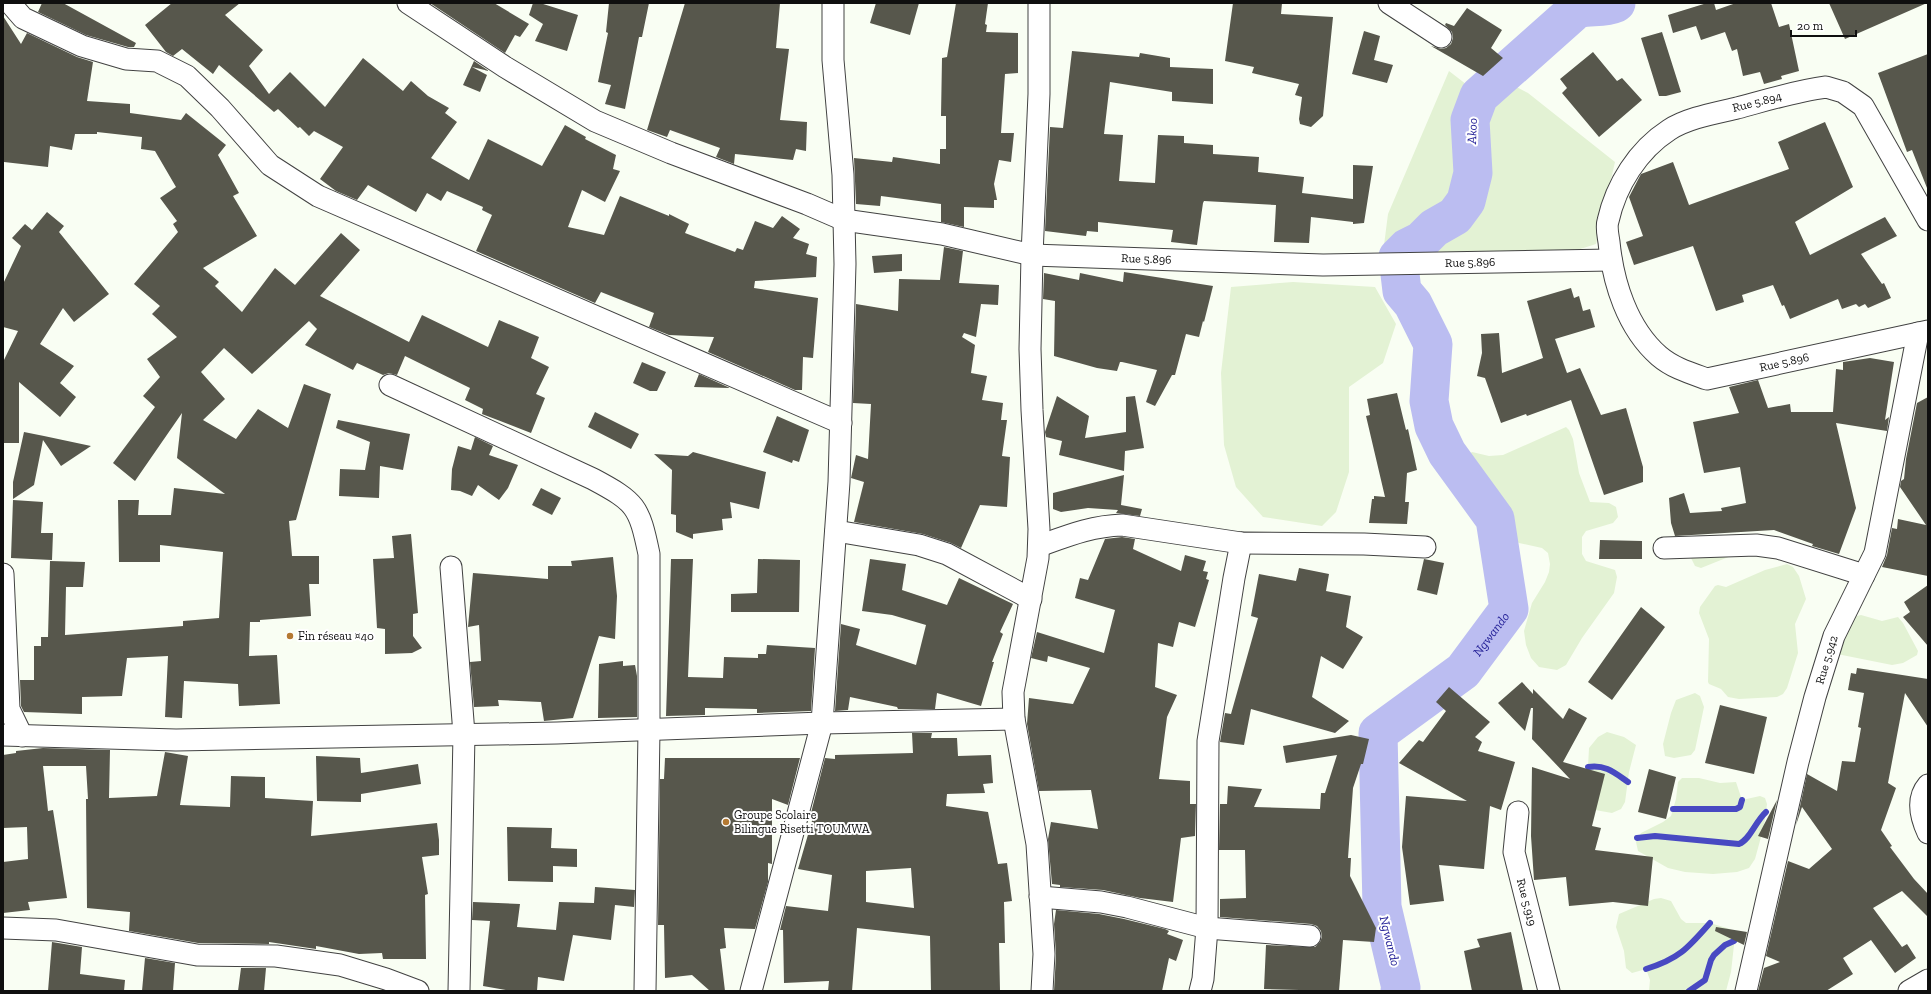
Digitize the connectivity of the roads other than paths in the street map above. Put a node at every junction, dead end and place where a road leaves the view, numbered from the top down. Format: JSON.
{"nodes":[{"id":1,"x":9,"y":3,"type":"edge"},
{"id":2,"x":408,"y":3,"type":"edge"},
{"id":3,"x":833,"y":3,"type":"edge"},
{"id":4,"x":1039,"y":3,"type":"edge"},
{"id":5,"x":1389,"y":3,"type":"edge"},
{"id":6,"x":3,"y":5,"type":"edge"},
{"id":7,"x":1441,"y":37,"type":"dead end"},
{"id":8,"x":844,"y":220,"type":"junction"},
{"id":9,"x":1928,"y":220,"type":"edge"},
{"id":10,"x":1032,"y":255,"type":"junction"},
{"id":11,"x":1611,"y":260,"type":"junction"},
{"id":12,"x":1923,"y":332,"type":"edge"},
{"id":13,"x":390,"y":385,"type":"dead end"},
{"id":14,"x":841,"y":424,"type":"junction"},
{"id":15,"x":836,"y":531,"type":"junction"},
{"id":16,"x":1241,"y":543,"type":"junction"},
{"id":17,"x":1038,"y":546,"type":"junction"},
{"id":18,"x":1425,"y":546,"type":"dead end"},
{"id":19,"x":1664,"y":548,"type":"dead end"},
{"id":20,"x":451,"y":567,"type":"dead end"},
{"id":21,"x":3,"y":574,"type":"edge"},
{"id":22,"x":1864,"y":575,"type":"junction"},
{"id":23,"x":1031,"y":599,"type":"junction"},
{"id":24,"x":1014,"y":719,"type":"junction"},
{"id":25,"x":822,"y":723,"type":"junction"},
{"id":26,"x":649,"y":730,"type":"junction"},
{"id":27,"x":464,"y":734,"type":"junction"},
{"id":28,"x":13,"y":736,"type":"edge"},
{"id":29,"x":1928,"y":785,"type":"edge"},
{"id":30,"x":1518,"y":812,"type":"dead end"},
{"id":31,"x":1928,"y":833,"type":"edge"},
{"id":32,"x":1040,"y":897,"type":"junction"},
{"id":33,"x":3,"y":928,"type":"edge"},
{"id":34,"x":1208,"y":928,"type":"junction"},
{"id":35,"x":1310,"y":936,"type":"dead end"},
{"id":36,"x":1928,"y":980,"type":"edge"},
{"id":37,"x":418,"y":991,"type":"edge"},
{"id":38,"x":459,"y":991,"type":"edge"},
{"id":39,"x":645,"y":991,"type":"edge"},
{"id":40,"x":751,"y":991,"type":"edge"},
{"id":41,"x":1042,"y":991,"type":"edge"},
{"id":42,"x":1200,"y":991,"type":"edge"},
{"id":43,"x":1549,"y":991,"type":"edge"},
{"id":44,"x":1746,"y":991,"type":"edge"},
{"id":45,"x":1909,"y":991,"type":"edge"}],
"edges":[{"from":1,"to":6,"type":"street"},
{"from":1,"to":14,"type":"street"},
{"from":2,"to":8,"type":"street","name":"Rue 5.896"},
{"from":3,"to":8,"type":"street"},
{"from":4,"to":10,"type":"street"},
{"from":5,"to":7,"type":"street"},
{"from":8,"to":10,"type":"street","name":"Rue 5.896"},
{"from":8,"to":14,"type":"street"},
{"from":9,"to":11,"type":"street","name":"Rue 5.894"},
{"from":10,"to":11,"type":"street","name":"Rue 5.896"},
{"from":10,"to":17,"type":"street"},
{"from":11,"to":12,"type":"street","name":"Rue 5.896"},
{"from":12,"to":22,"type":"street","name":"Rue 5.942"},
{"from":13,"to":26,"type":"street"},
{"from":14,"to":15,"type":"street"},
{"from":15,"to":23,"type":"street"},
{"from":15,"to":25,"type":"street"},
{"from":16,"to":17,"type":"street"},
{"from":16,"to":18,"type":"street"},
{"from":16,"to":34,"type":"street"},
{"from":17,"to":23,"type":"street"},
{"from":19,"to":22,"type":"street"},
{"from":20,"to":27,"type":"street"},
{"from":21,"to":28,"type":"street"},
{"from":22,"to":44,"type":"street","name":"Rue 5.942"},
{"from":23,"to":24,"type":"street"},
{"from":24,"to":25,"type":"street"},
{"from":24,"to":32,"type":"street"},
{"from":25,"to":26,"type":"street"},
{"from":25,"to":40,"type":"street"},
{"from":26,"to":27,"type":"street"},
{"from":26,"to":39,"type":"street"},
{"from":27,"to":28,"type":"street"},
{"from":27,"to":38,"type":"street"},
{"from":29,"to":31,"type":"street"},
{"from":30,"to":43,"type":"street","name":"Rue 5.919"},
{"from":32,"to":34,"type":"street"},
{"from":32,"to":41,"type":"street"},
{"from":33,"to":37,"type":"street"},
{"from":34,"to":35,"type":"street"},
{"from":34,"to":42,"type":"street"},
{"from":36,"to":45,"type":"street"}]}
